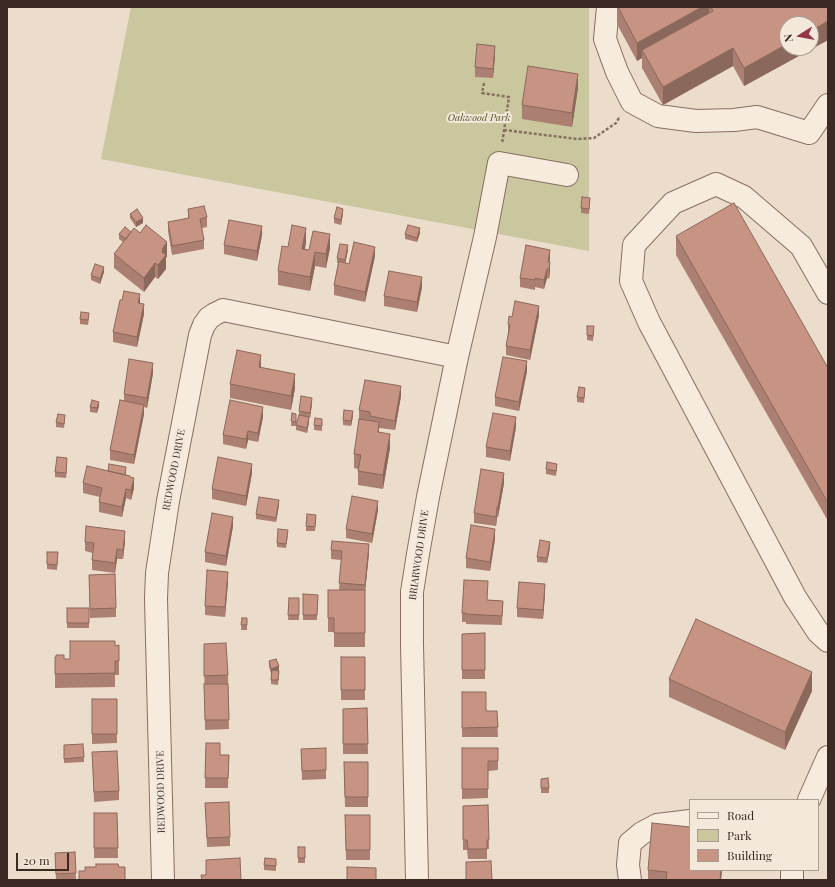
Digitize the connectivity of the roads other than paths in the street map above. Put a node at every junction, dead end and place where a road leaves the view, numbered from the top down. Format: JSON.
{"nodes":[{"id":1,"x":608,"y":7,"type":"edge"},
{"id":2,"x":828,"y":105,"type":"edge"},
{"id":3,"x":567,"y":175,"type":"dead end"},
{"id":4,"x":828,"y":293,"type":"edge"},
{"id":5,"x":457,"y":357,"type":"junction"},
{"id":6,"x":828,"y":640,"type":"edge"},
{"id":7,"x":828,"y":757,"type":"edge"},
{"id":8,"x":809,"y":799,"type":"edge"},
{"id":9,"x":689,"y":821,"type":"edge"},
{"id":10,"x":163,"y":880,"type":"edge"},
{"id":11,"x":417,"y":880,"type":"edge"},
{"id":12,"x":630,"y":880,"type":"edge"}],
"edges":[{"from":1,"to":2,"type":"street"},
{"from":3,"to":5,"type":"street","name":"BRIARWOOD DRIVE"},
{"from":4,"to":6,"type":"street"},
{"from":5,"to":10,"type":"street","name":"REDWOOD DRIVE"},
{"from":5,"to":11,"type":"street","name":"BRIARWOOD DRIVE"},
{"from":7,"to":8,"type":"street"},
{"from":9,"to":12,"type":"street"}]}
